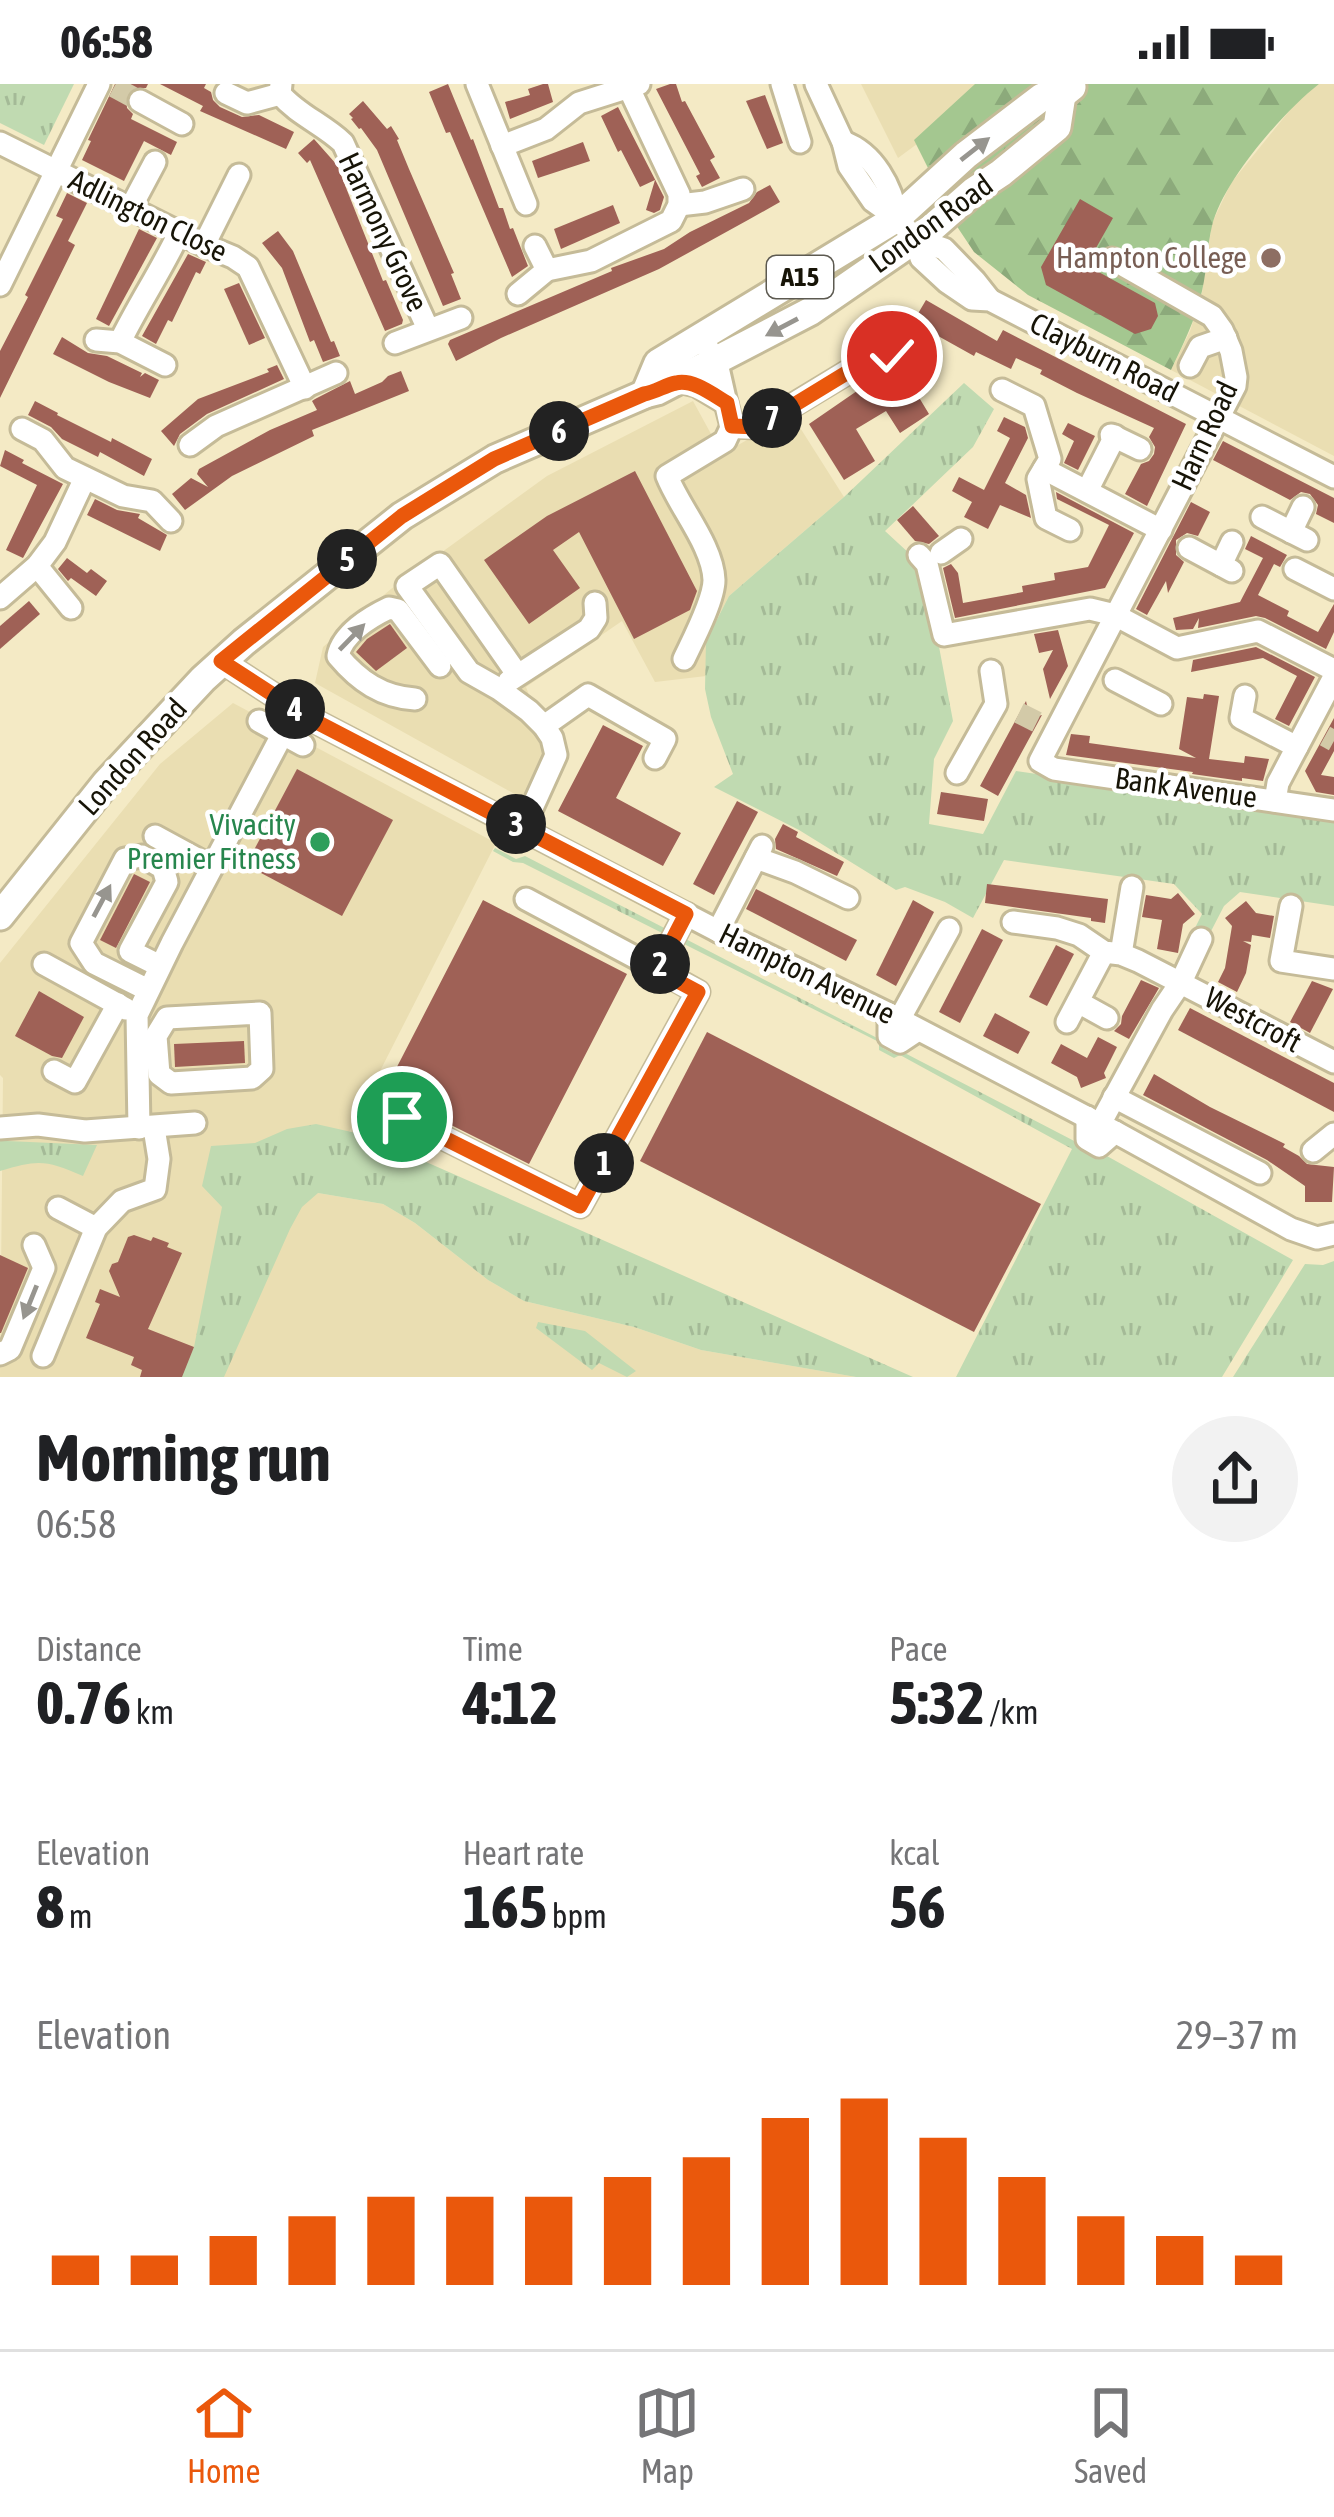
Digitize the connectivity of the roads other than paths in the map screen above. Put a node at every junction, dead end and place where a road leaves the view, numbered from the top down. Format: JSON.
{"nodes":[{"id":1,"x":477,"y":84,"type":"edge"},
{"id":2,"x":782,"y":84,"type":"edge"},
{"id":3,"x":816,"y":84,"type":"edge"},
{"id":4,"x":107,"y":85,"type":"edge"},
{"id":5,"x":632,"y":85,"type":"edge"},
{"id":6,"x":280,"y":89,"type":"edge"},
{"id":7,"x":1069,"y":90,"type":"edge"},
{"id":8,"x":226,"y":93,"type":"dead end"},
{"id":9,"x":140,"y":101,"type":"tunnel mouth"},
{"id":10,"x":182,"y":124,"type":"dead end"},
{"id":11,"x":800,"y":142,"type":"dead end"},
{"id":12,"x":0,"y":143,"type":"edge"},
{"id":13,"x":502,"y":146,"type":"junction"},
{"id":14,"x":155,"y":163,"type":"dead end"},
{"id":15,"x":56,"y":170,"type":"junction"},
{"id":16,"x":239,"y":175,"type":"dead end"},
{"id":17,"x":743,"y":189,"type":"dead end"},
{"id":18,"x":526,"y":204,"type":"dead end"},
{"id":19,"x":680,"y":205,"type":"junction"},
{"id":20,"x":130,"y":209,"type":"junction"},
{"id":21,"x":906,"y":229,"type":"junction"},
{"id":22,"x":179,"y":233,"type":"junction"},
{"id":23,"x":204,"y":245,"type":"junction"},
{"id":24,"x":535,"y":246,"type":"dead end"},
{"id":25,"x":1112,"y":260,"type":"dead end"},
{"id":26,"x":547,"y":270,"type":"junction"},
{"id":27,"x":0,"y":285,"type":"edge"},
{"id":28,"x":518,"y":294,"type":"dead end"},
{"id":29,"x":461,"y":318,"type":"dead end"},
{"id":30,"x":428,"y":329,"type":"junction"},
{"id":31,"x":1226,"y":338,"type":"junction"},
{"id":32,"x":395,"y":343,"type":"dead end"},
{"id":33,"x":709,"y":349,"type":"junction"},
{"id":34,"x":165,"y":364,"type":"dead end"},
{"id":35,"x":1190,"y":366,"type":"dead end"},
{"id":36,"x":913,"y":367,"type":"dead end"},
{"id":37,"x":336,"y":373,"type":"dead end"},
{"id":38,"x":679,"y":381,"type":"junction"},
{"id":39,"x":305,"y":388,"type":"junction"},
{"id":40,"x":1002,"y":390,"type":"dead end"},
{"id":41,"x":644,"y":394,"type":"junction"},
{"id":42,"x":729,"y":414,"type":"junction"},
{"id":43,"x":1218,"y":416,"type":"junction"},
{"id":44,"x":22,"y":429,"type":"dead end"},
{"id":45,"x":190,"y":445,"type":"dead end"},
{"id":46,"x":1140,"y":449,"type":"dead end"},
{"id":47,"x":1044,"y":469,"type":"junction"},
{"id":48,"x":1327,"y":473,"type":"edge"},
{"id":49,"x":86,"y":478,"type":"junction"},
{"id":50,"x":1087,"y":491,"type":"junction"},
{"id":51,"x":1262,"y":518,"type":"dead end"},
{"id":52,"x":170,"y":521,"type":"dead end"},
{"id":53,"x":1070,"y":530,"type":"dead end"},
{"id":54,"x":1170,"y":538,"type":"junction"},
{"id":55,"x":961,"y":539,"type":"dead end"},
{"id":56,"x":1232,"y":542,"type":"dead end"},
{"id":57,"x":37,"y":566,"type":"junction"},
{"id":58,"x":1295,"y":569,"type":"dead end"},
{"id":59,"x":3,"y":589,"type":"edge"},
{"id":60,"x":1334,"y":589,"type":"edge"},
{"id":61,"x":595,"y":603,"type":"dead end"},
{"id":62,"x":71,"y":608,"type":"dead end"},
{"id":63,"x":1115,"y":615,"type":"junction"},
{"id":64,"x":684,"y":659,"type":"dead end"},
{"id":65,"x":221,"y":661,"type":"junction"},
{"id":66,"x":440,"y":666,"type":"dead end"},
{"id":67,"x":991,"y":670,"type":"dead end"},
{"id":68,"x":1102,"y":673,"type":"junction"},
{"id":69,"x":1334,"y":673,"type":"edge"},
{"id":70,"x":518,"y":674,"type":"junction"},
{"id":71,"x":499,"y":689,"type":"junction"},
{"id":72,"x":1245,"y":696,"type":"dead end"},
{"id":73,"x":415,"y":699,"type":"dead end"},
{"id":74,"x":996,"y":704,"type":"junction"},
{"id":75,"x":1160,"y":704,"type":"dead end"},
{"id":76,"x":259,"y":722,"type":"dead end"},
{"id":77,"x":1037,"y":722,"type":"junction"},
{"id":78,"x":548,"y":732,"type":"junction"},
{"id":79,"x":1310,"y":737,"type":"junction"},
{"id":80,"x":655,"y":758,"type":"dead end"},
{"id":81,"x":1040,"y":761,"type":"joint"},
{"id":82,"x":957,"y":773,"type":"dead end"},
{"id":83,"x":1275,"y":801,"type":"junction"},
{"id":84,"x":1334,"y":810,"type":"edge"},
{"id":85,"x":523,"y":828,"type":"junction"},
{"id":86,"x":155,"y":836,"type":"dead end"},
{"id":87,"x":212,"y":867,"type":"junction"},
{"id":88,"x":1132,"y":887,"type":"dead end"},
{"id":89,"x":848,"y":898,"type":"dead end"},
{"id":90,"x":526,"y":899,"type":"dead end"},
{"id":91,"x":1291,"y":906,"type":"dead end"},
{"id":92,"x":1,"y":914,"type":"edge"},
{"id":93,"x":686,"y":914,"type":"junction"},
{"id":94,"x":1013,"y":922,"type":"dead end"},
{"id":95,"x":949,"y":929,"type":"dead end"},
{"id":96,"x":718,"y":931,"type":"junction"},
{"id":97,"x":1201,"y":939,"type":"dead end"},
{"id":98,"x":1113,"y":953,"type":"junction"},
{"id":99,"x":44,"y":964,"type":"dead end"},
{"id":100,"x":160,"y":966,"type":"junction"},
{"id":101,"x":1334,"y":969,"type":"edge"},
{"id":102,"x":657,"y":970,"type":"junction"},
{"id":103,"x":1181,"y":982,"type":"junction"},
{"id":104,"x":148,"y":990,"type":"junction"},
{"id":105,"x":128,"y":1010,"type":"junction"},
{"id":106,"x":260,"y":1013,"type":"joint"},
{"id":107,"x":1107,"y":1018,"type":"dead end"},
{"id":108,"x":902,"y":1021,"type":"junction"},
{"id":109,"x":1331,"y":1054,"type":"edge"},
{"id":110,"x":54,"y":1071,"type":"dead end"},
{"id":111,"x":1119,"y":1087,"type":"junction"},
{"id":112,"x":0,"y":1107,"type":"edge"},
{"id":113,"x":402,"y":1117,"type":"dead end"},
{"id":114,"x":195,"y":1123,"type":"dead end"},
{"id":115,"x":1100,"y":1124,"type":"junction"},
{"id":116,"x":38,"y":1125,"type":"junction"},
{"id":117,"x":147,"y":1128,"type":"junction"},
{"id":118,"x":0,"y":1129,"type":"edge"},
{"id":119,"x":1334,"y":1134,"type":"edge"},
{"id":120,"x":1313,"y":1151,"type":"dead end"},
{"id":121,"x":1260,"y":1173,"type":"dead end"},
{"id":122,"x":58,"y":1208,"type":"dead end"},
{"id":123,"x":96,"y":1228,"type":"junction"},
{"id":124,"x":1334,"y":1234,"type":"edge"},
{"id":125,"x":34,"y":1245,"type":"dead end"},
{"id":126,"x":0,"y":1354,"type":"edge"},
{"id":127,"x":43,"y":1356,"type":"dead end"}],
"edges":[{"from":1,"to":13,"type":"street"},
{"from":2,"to":11,"type":"street"},
{"from":3,"to":21,"type":"street","name":"Clayburn Road"},
{"from":4,"to":15,"type":"street"},
{"from":5,"to":13,"type":"street"},
{"from":5,"to":19,"type":"street"},
{"from":6,"to":8,"type":"street","name":"Harmony Grove"},
{"from":6,"to":30,"type":"street","name":"Harmony Grove"},
{"from":7,"to":21,"type":"main road","name":"London Road","number":"A15"},
{"from":9,"to":10,"type":"street"},
{"from":12,"to":15,"type":"street","name":"Adlington Close"},
{"from":13,"to":18,"type":"street"},
{"from":14,"to":20,"type":"street"},
{"from":15,"to":20,"type":"street","name":"Adlington Close"},
{"from":15,"to":27,"type":"street"},
{"from":16,"to":23,"type":"street"},
{"from":17,"to":19,"type":"street"},
{"from":19,"to":26,"type":"street"},
{"from":20,"to":22,"type":"street","name":"Adlington Close"},
{"from":21,"to":33,"type":"main road","name":"London Road","number":"A15"},
{"from":21,"to":43,"type":"street","name":"Clayburn Road"},
{"from":22,"to":23,"type":"street","name":"Adlington Close"},
{"from":22,"to":34,"type":"street"},
{"from":23,"to":39,"type":"street","name":"Adlington Close"},
{"from":24,"to":26,"type":"street"},
{"from":25,"to":31,"type":"street","name":"Harn Road"},
{"from":26,"to":28,"type":"street"},
{"from":29,"to":30,"type":"street","name":"Harmony Grove"},
{"from":30,"to":32,"type":"street","name":"Harmony Grove"},
{"from":31,"to":35,"type":"street"},
{"from":31,"to":43,"type":"street","name":"Harn Road"},
{"from":33,"to":38,"type":"main road","name":"London Road","number":"A15"},
{"from":33,"to":41,"type":"main road","name":"London Road","number":"A15"},
{"from":33,"to":42,"type":"street"},
{"from":36,"to":42,"type":"street"},
{"from":37,"to":39,"type":"street"},
{"from":38,"to":41,"type":"main road","name":"London Road","number":"A15"},
{"from":38,"to":42,"type":"street"},
{"from":39,"to":45,"type":"street"},
{"from":40,"to":47,"type":"street"},
{"from":41,"to":65,"type":"main road","name":"London Road","number":"A15"},
{"from":42,"to":64,"type":"street"},
{"from":43,"to":48,"type":"street","name":"Clayburn Road"},
{"from":43,"to":54,"type":"street","name":"Harn Road"},
{"from":44,"to":49,"type":"street"},
{"from":46,"to":50,"type":"street"},
{"from":47,"to":50,"type":"street","name":"Harn Road"},
{"from":47,"to":53,"type":"street"},
{"from":48,"to":51,"type":"street"},
{"from":49,"to":52,"type":"street"},
{"from":49,"to":57,"type":"street"},
{"from":50,"to":54,"type":"street","name":"Harn Road"},
{"from":54,"to":56,"type":"street"},
{"from":54,"to":63,"type":"street","name":"Harn Road"},
{"from":55,"to":63,"type":"street"},
{"from":57,"to":59,"type":"street"},
{"from":57,"to":62,"type":"street"},
{"from":58,"to":60,"type":"street"},
{"from":61,"to":70,"type":"street"},
{"from":63,"to":68,"type":"street","name":"Harn Road"},
{"from":63,"to":69,"type":"street"},
{"from":65,"to":85,"type":"street","name":"Hampton Avenue"},
{"from":65,"to":92,"type":"main road","name":"London Road","number":"A15"},
{"from":73,"to":66,"type":"street","one_way":true},
{"from":67,"to":74,"type":"street"},
{"from":68,"to":75,"type":"street"},
{"from":68,"to":77,"type":"street","name":"Harn Road"},
{"from":69,"to":79,"type":"street"},
{"from":70,"to":71,"type":"street"},
{"from":70,"to":71,"type":"street"},
{"from":71,"to":78,"type":"street"},
{"from":72,"to":79,"type":"street"},
{"from":74,"to":77,"type":"street"},
{"from":74,"to":82,"type":"street"},
{"from":76,"to":87,"type":"street"},
{"from":77,"to":81,"type":"street","name":"Harn Road"},
{"from":78,"to":80,"type":"street"},
{"from":78,"to":85,"type":"street"},
{"from":79,"to":83,"type":"street"},
{"from":81,"to":83,"type":"street","name":"Bank Avenue"},
{"from":83,"to":84,"type":"street","name":"Bank Avenue"},
{"from":85,"to":93,"type":"street","name":"Hampton Avenue"},
{"from":86,"to":87,"type":"street"},
{"from":87,"to":100,"type":"street"},
{"from":88,"to":98,"type":"street"},
{"from":89,"to":96,"type":"street"},
{"from":90,"to":102,"type":"street"},
{"from":91,"to":101,"type":"street"},
{"from":93,"to":96,"type":"street","name":"Hampton Avenue"},
{"from":93,"to":102,"type":"street"},
{"from":94,"to":98,"type":"street","name":"Westcroft"},
{"from":95,"to":108,"type":"street"},
{"from":96,"to":108,"type":"street","name":"Hampton Avenue"},
{"from":97,"to":103,"type":"street"},
{"from":98,"to":103,"type":"street","name":"Westcroft"},
{"from":98,"to":107,"type":"street"},
{"from":99,"to":105,"type":"street"},
{"from":100,"to":104,"type":"street"},
{"from":104,"to":100,"type":"street","one_way":true},
{"from":102,"to":113,"type":"street"},
{"from":103,"to":109,"type":"street","name":"Westcroft"},
{"from":103,"to":111,"type":"street"},
{"from":104,"to":105,"type":"street"},
{"from":105,"to":110,"type":"street"},
{"from":105,"to":117,"type":"street"},
{"from":106,"to":106,"type":"street"},
{"from":108,"to":115,"type":"street","name":"Hampton Avenue"},
{"from":111,"to":115,"type":"street"},
{"from":111,"to":121,"type":"street"},
{"from":112,"to":116,"type":"street"},
{"from":114,"to":117,"type":"street"},
{"from":115,"to":124,"type":"street","name":"Hampton Avenue"},
{"from":116,"to":117,"type":"street"},
{"from":116,"to":118,"type":"street"},
{"from":117,"to":123,"type":"street"},
{"from":119,"to":120,"type":"street"},
{"from":122,"to":123,"type":"street"},
{"from":123,"to":127,"type":"street"},
{"from":125,"to":126,"type":"street","one_way":true}]}
